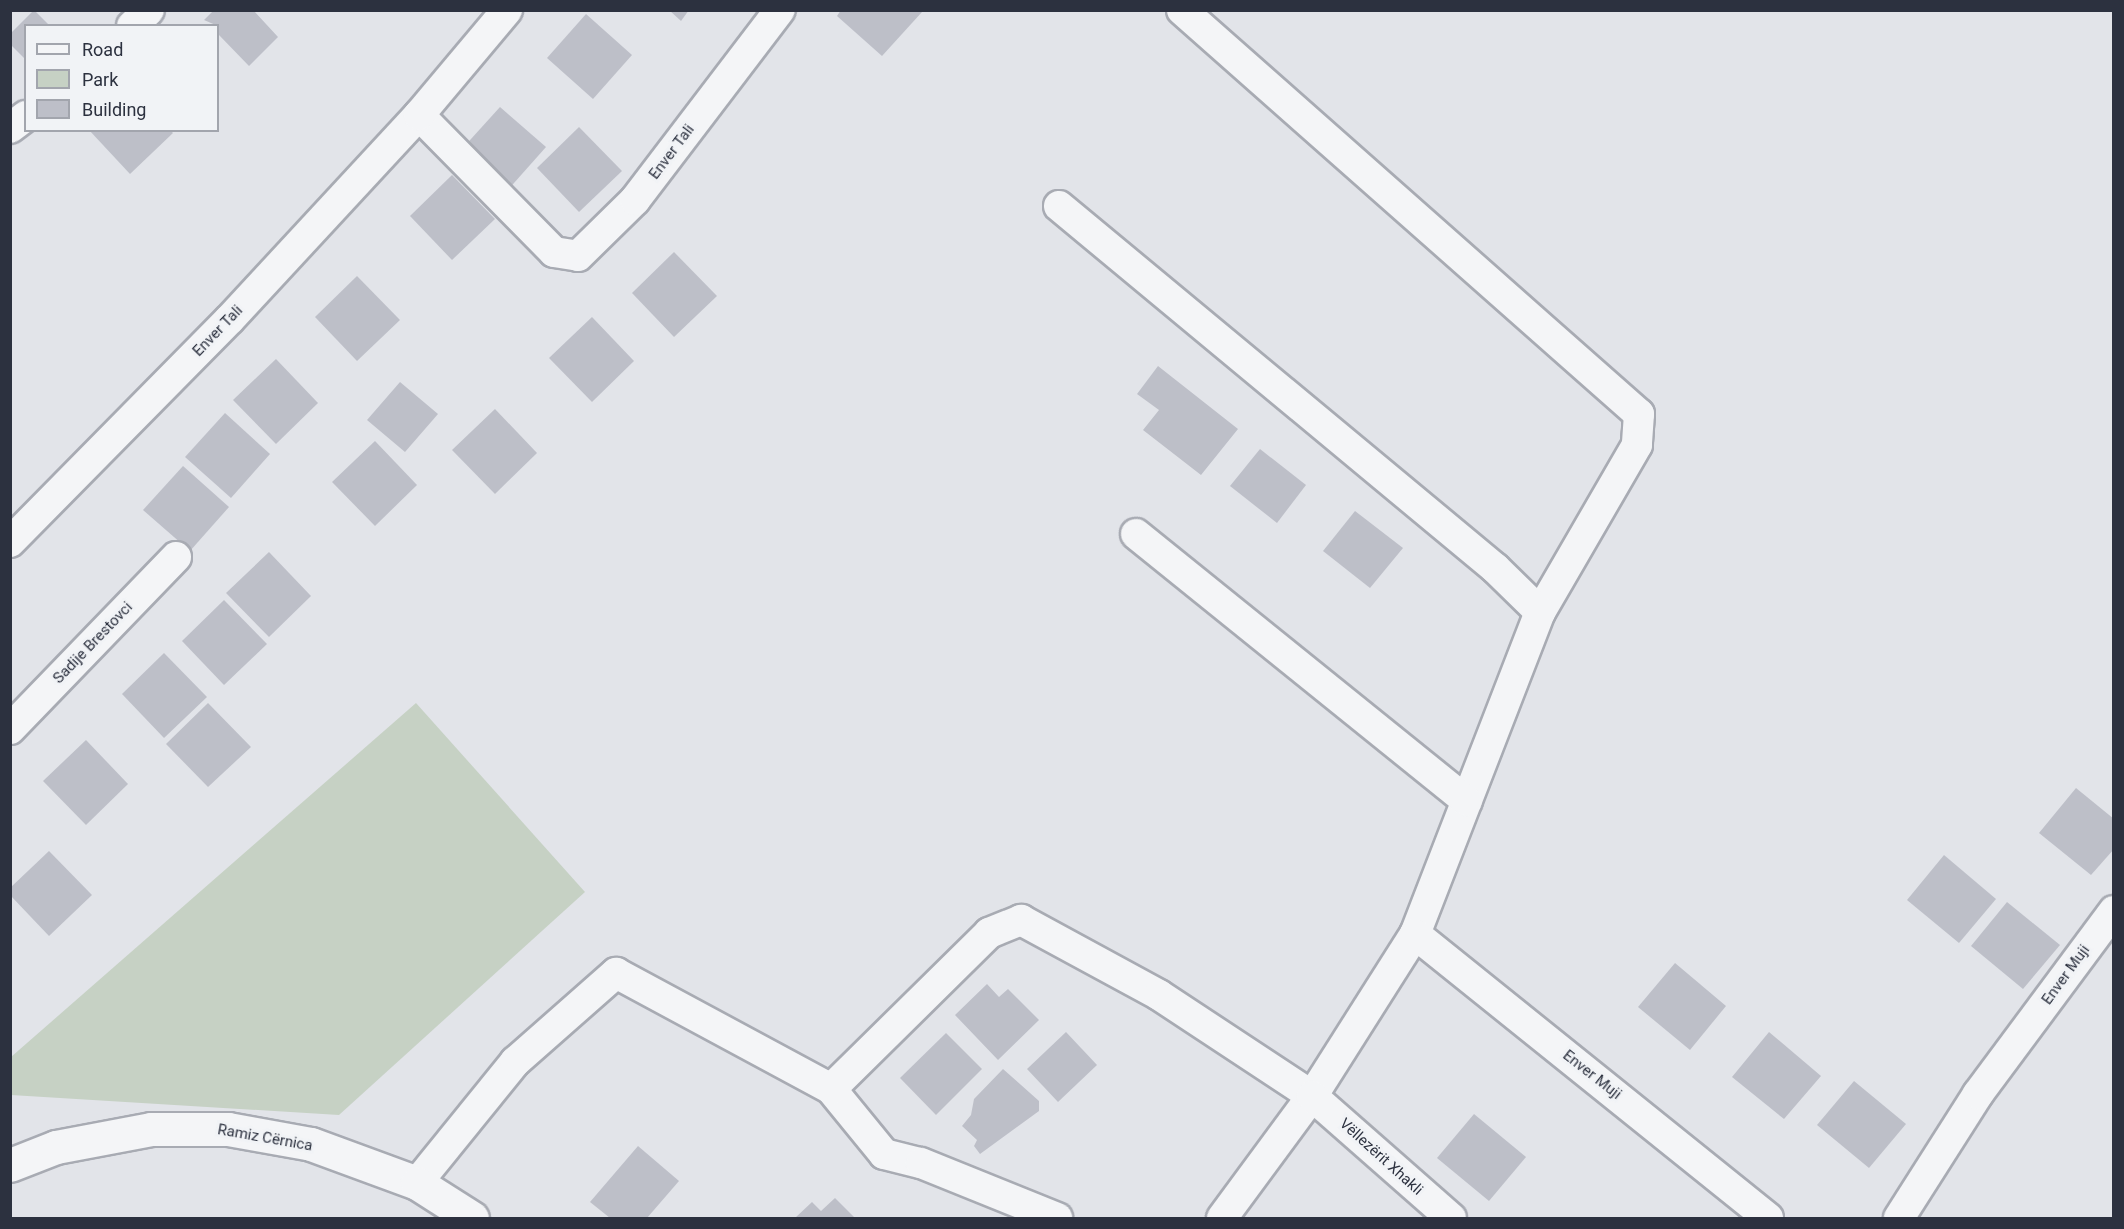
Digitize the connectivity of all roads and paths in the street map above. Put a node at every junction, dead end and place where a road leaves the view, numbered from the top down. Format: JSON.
{"nodes":[{"id":1,"x":150,"y":10,"type":"edge"},
{"id":2,"x":507,"y":10,"type":"edge"},
{"id":3,"x":780,"y":10,"type":"edge"},
{"id":4,"x":1182,"y":10,"type":"edge"},
{"id":5,"x":134,"y":24,"type":"edge"},
{"id":6,"x":419,"y":115,"type":"junction"},
{"id":7,"x":24,"y":118,"type":"edge"},
{"id":8,"x":10,"y":128,"type":"edge"},
{"id":9,"x":1059,"y":206,"type":"dead end"},
{"id":10,"x":1136,"y":534,"type":"dead end"},
{"id":11,"x":10,"y":542,"type":"edge"},
{"id":12,"x":176,"y":557,"type":"dead end"},
{"id":13,"x":1540,"y":612,"type":"junction"},
{"id":14,"x":10,"y":729,"type":"edge"},
{"id":15,"x":1467,"y":801,"type":"junction"},
{"id":16,"x":2114,"y":910,"type":"edge"},
{"id":17,"x":1414,"y":934,"type":"junction"},
{"id":18,"x":831,"y":1089,"type":"junction"},
{"id":19,"x":1312,"y":1096,"type":"junction"},
{"id":20,"x":10,"y":1165,"type":"edge"},
{"id":21,"x":417,"y":1183,"type":"junction"},
{"id":22,"x":472,"y":1218,"type":"edge"},
{"id":23,"x":1057,"y":1218,"type":"edge"},
{"id":24,"x":1222,"y":1218,"type":"edge"},
{"id":25,"x":1450,"y":1218,"type":"edge"},
{"id":26,"x":1768,"y":1218,"type":"edge"},
{"id":27,"x":1899,"y":1218,"type":"edge"}],
"edges":[{"from":1,"to":5,"type":"street"},
{"from":2,"to":6,"type":"street","name":"Enver Tali"},
{"from":3,"to":6,"type":"street","name":"Enver Tali"},
{"from":4,"to":13,"type":"street"},
{"from":6,"to":11,"type":"street","name":"Enver Tali"},
{"from":7,"to":8,"type":"street"},
{"from":9,"to":13,"type":"street"},
{"from":10,"to":15,"type":"street"},
{"from":12,"to":14,"type":"street","name":"Sadije Brestovci"},
{"from":13,"to":15,"type":"street"},
{"from":15,"to":17,"type":"street"},
{"from":16,"to":27,"type":"street","name":"Enver Muji"},
{"from":17,"to":19,"type":"street"},
{"from":17,"to":26,"type":"street","name":"Enver Muji"},
{"from":18,"to":19,"type":"street","name":"Vëllezërit Xhakli"},
{"from":18,"to":21,"type":"street"},
{"from":18,"to":23,"type":"street"},
{"from":19,"to":24,"type":"street"},
{"from":19,"to":25,"type":"street","name":"Vëllezërit Xhakli"},
{"from":20,"to":21,"type":"street","name":"Ramiz Cërnica"},
{"from":21,"to":22,"type":"street","name":"Ramiz Cërnica"}]}
